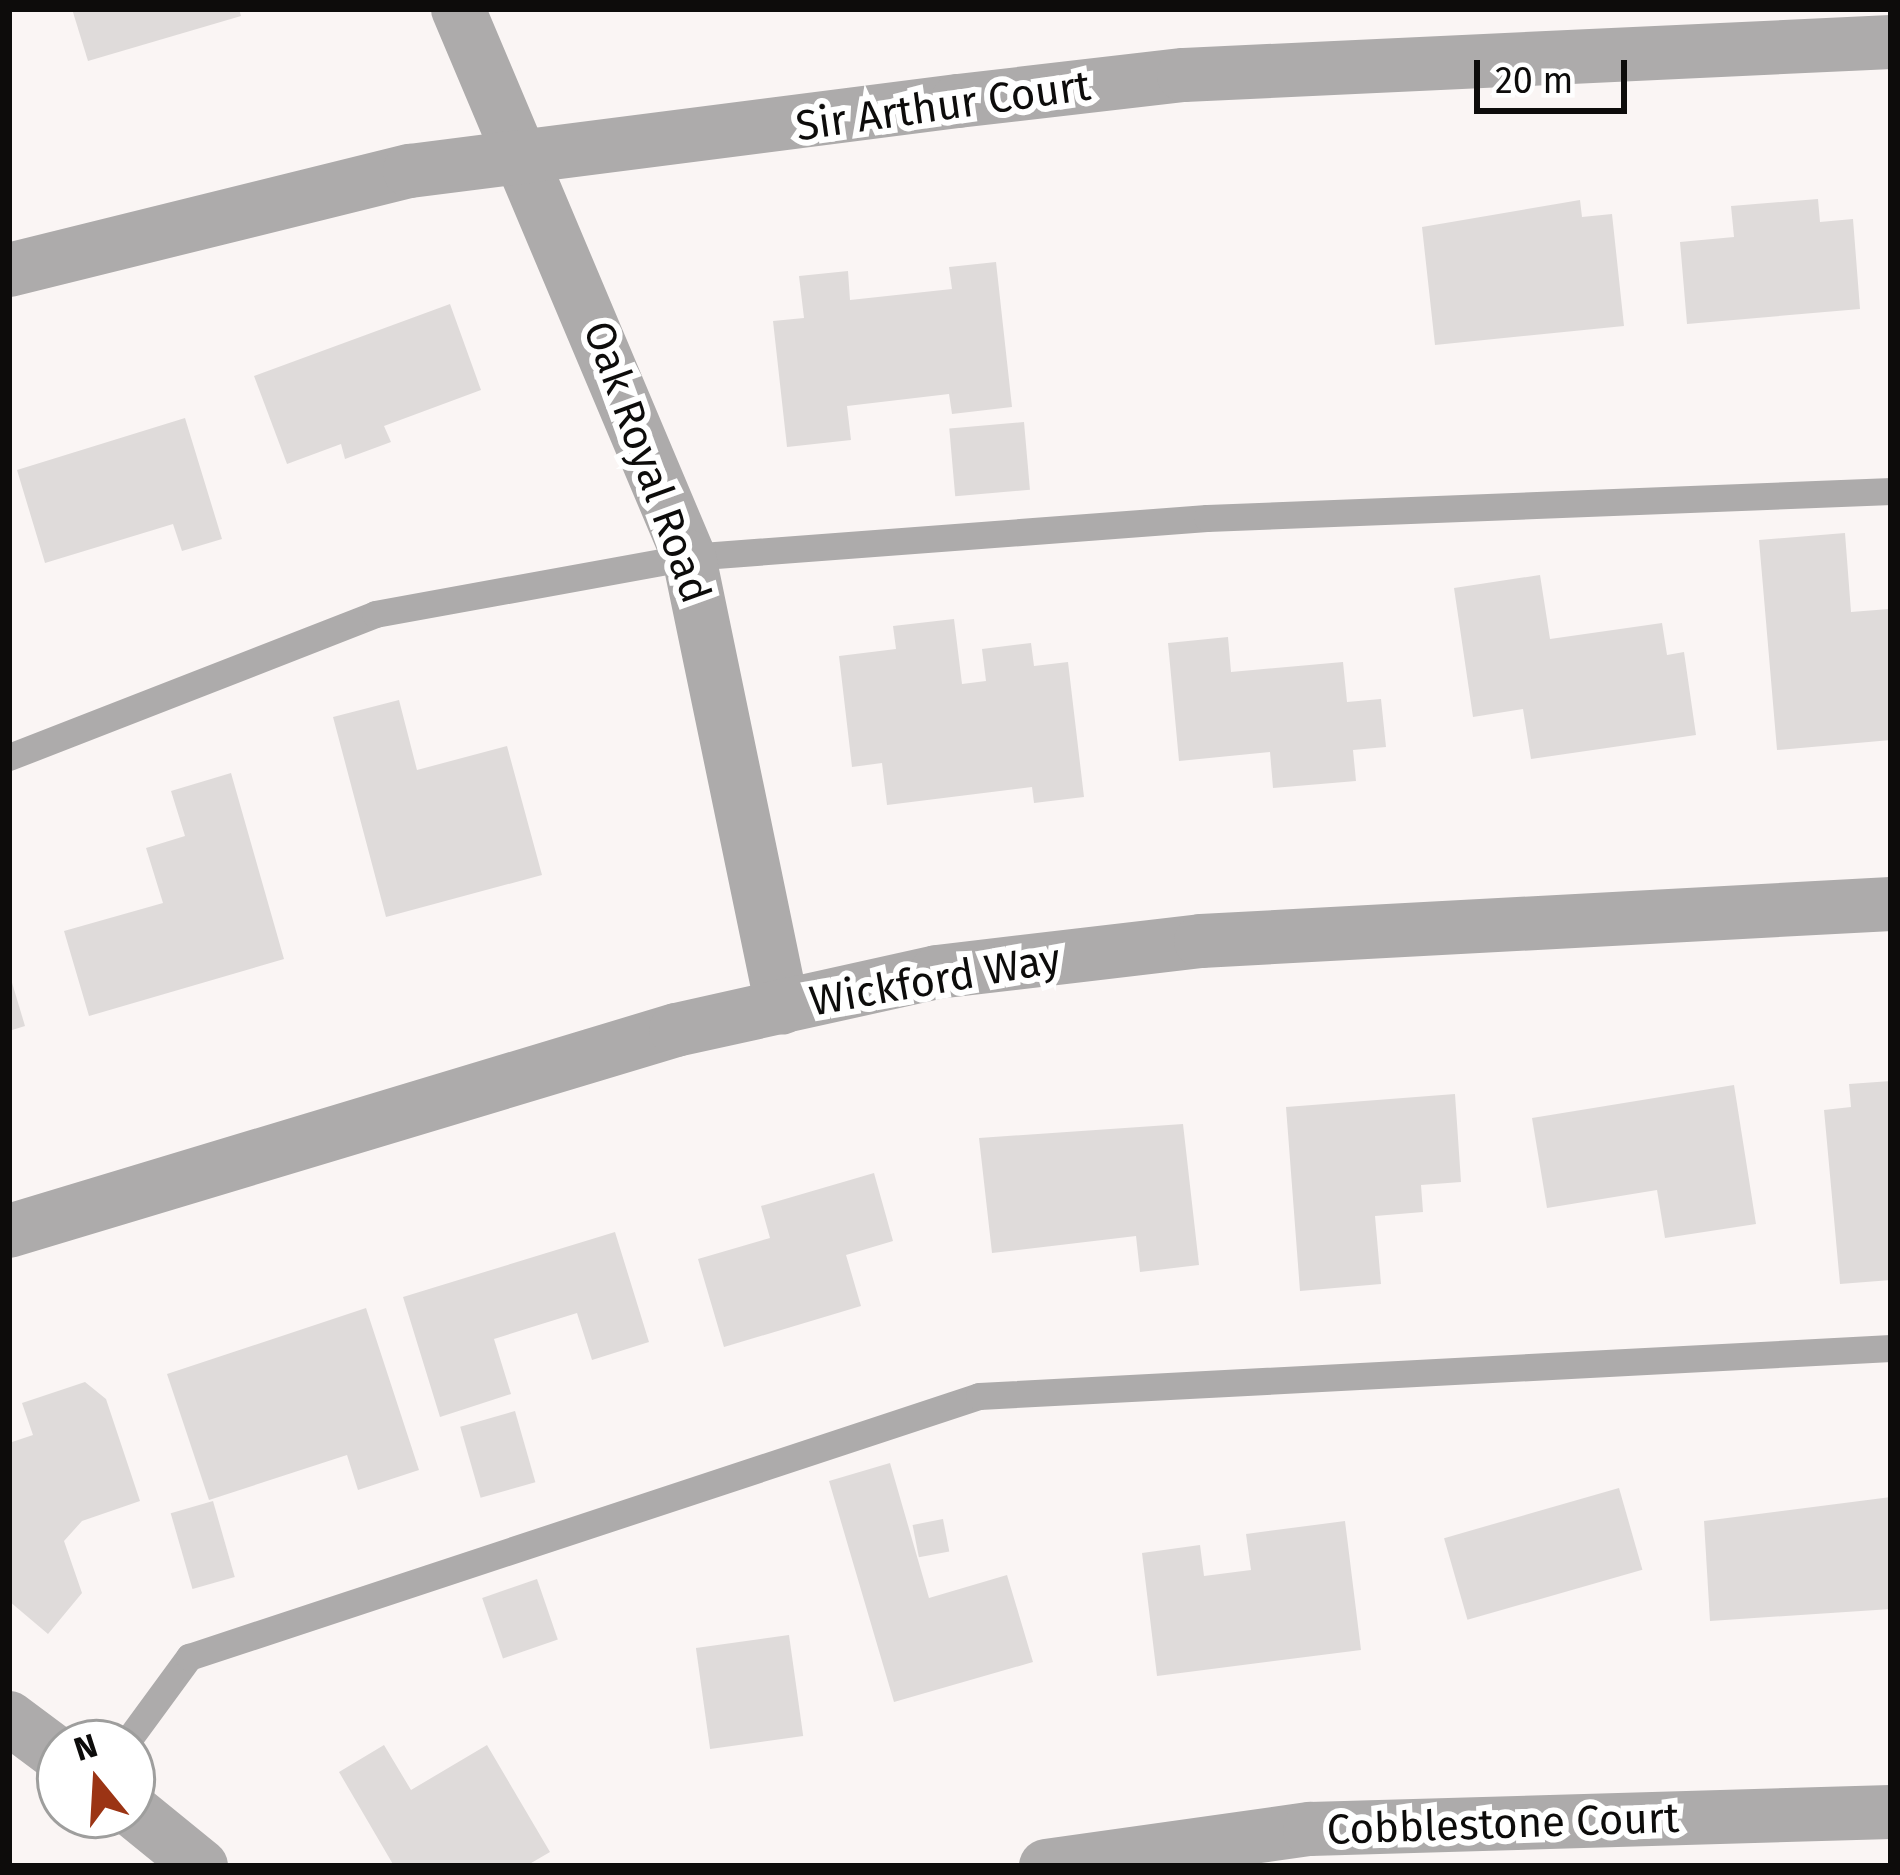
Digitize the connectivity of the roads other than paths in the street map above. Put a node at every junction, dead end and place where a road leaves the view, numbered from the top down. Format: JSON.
{"nodes":[{"id":1,"x":458,"y":9,"type":"edge"},
{"id":2,"x":1891,"y":42,"type":"edge"},
{"id":3,"x":528,"y":155,"type":"junction"},
{"id":4,"x":9,"y":270,"type":"edge"},
{"id":5,"x":1891,"y":491,"type":"edge"},
{"id":6,"x":689,"y":557,"type":"junction"},
{"id":7,"x":9,"y":757,"type":"edge"},
{"id":8,"x":1891,"y":904,"type":"edge"},
{"id":9,"x":782,"y":1007,"type":"junction"},
{"id":10,"x":9,"y":1231,"type":"edge"},
{"id":11,"x":1891,"y":1348,"type":"edge"},
{"id":12,"x":9,"y":1718,"type":"edge"},
{"id":13,"x":144,"y":1719,"type":"edge"},
{"id":14,"x":36,"y":1738,"type":"edge"},
{"id":15,"x":1891,"y":1812,"type":"edge"},
{"id":16,"x":156,"y":1830,"type":"edge"},
{"id":17,"x":200,"y":1866,"type":"edge"},
{"id":18,"x":1046,"y":1866,"type":"edge"}],
"edges":[{"from":1,"to":3,"type":"street","name":"Oak Royal Road"},
{"from":2,"to":3,"type":"street","name":"Sir Arthur Court"},
{"from":3,"to":4,"type":"street","name":"Sir Arthur Court"},
{"from":3,"to":6,"type":"street","name":"Oak Royal Road"},
{"from":5,"to":6,"type":"lane"},
{"from":6,"to":7,"type":"lane"},
{"from":6,"to":9,"type":"street","name":"Oak Royal Road"},
{"from":8,"to":9,"type":"street","name":"Wickford Way"},
{"from":9,"to":10,"type":"street","name":"Wickford Way"},
{"from":11,"to":13,"type":"lane"},
{"from":12,"to":14,"type":"street"},
{"from":15,"to":18,"type":"street","name":"Cobblestone Court"},
{"from":16,"to":17,"type":"street"}]}
